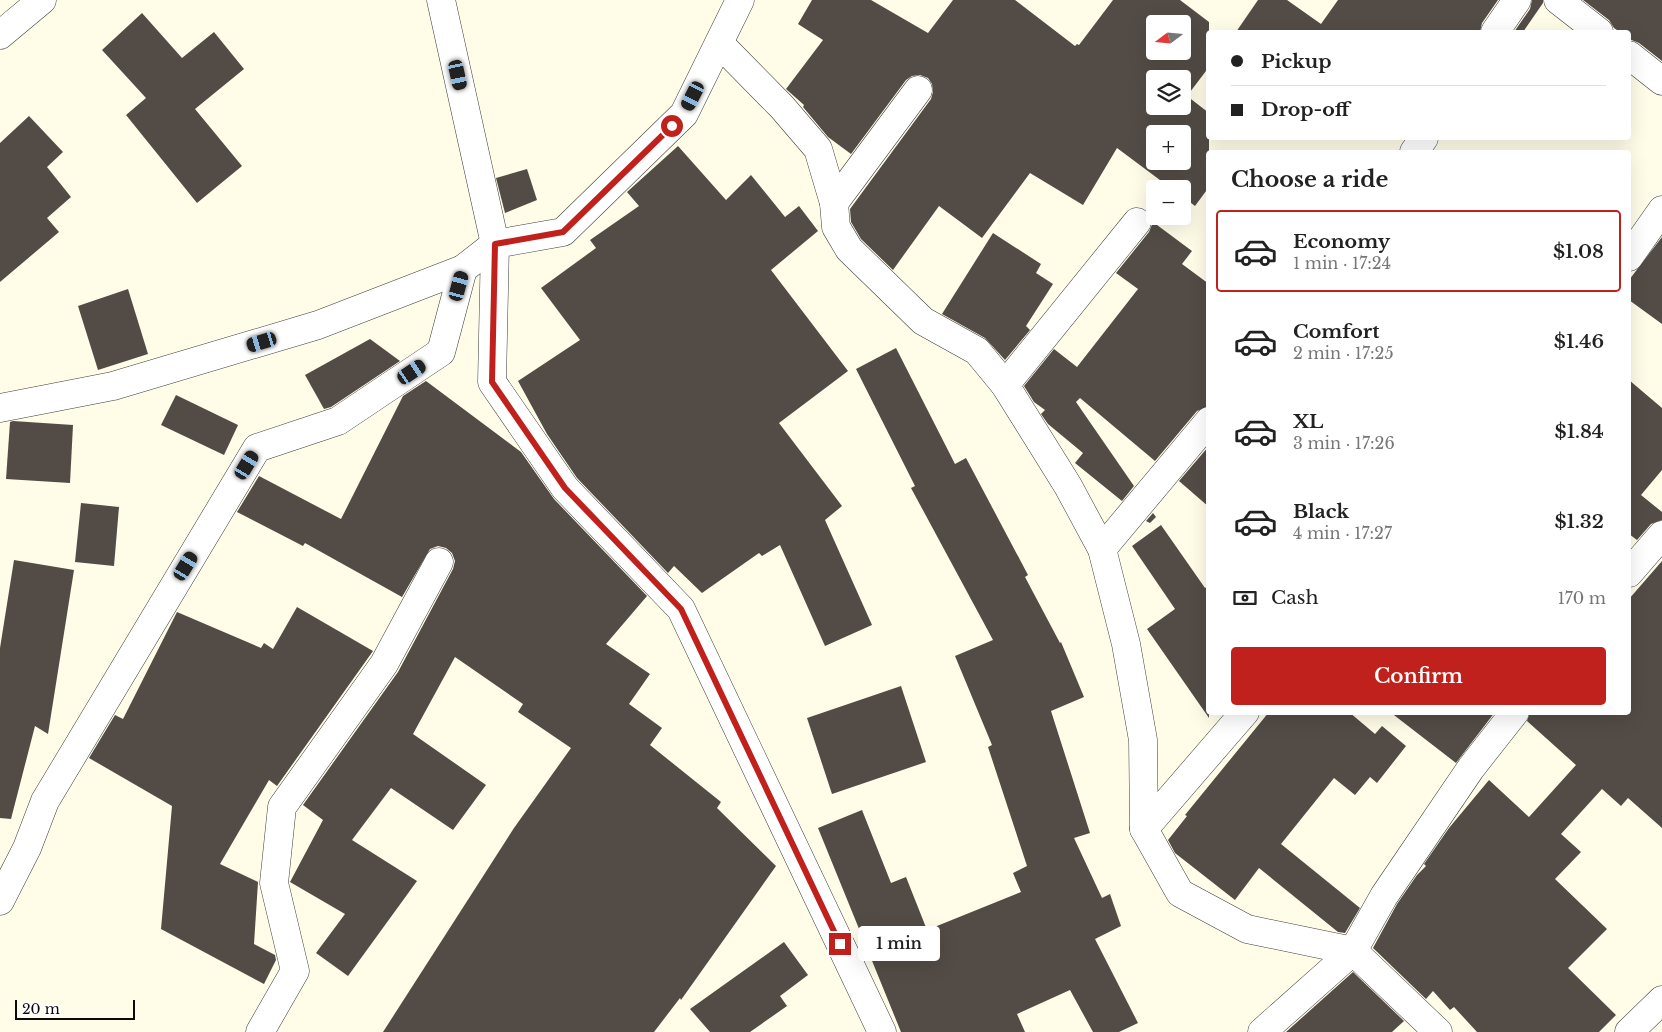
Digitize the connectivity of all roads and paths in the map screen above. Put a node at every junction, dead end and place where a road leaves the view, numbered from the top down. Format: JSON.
{"nodes":[{"id":1,"x":42,"y":0,"type":"edge"},
{"id":2,"x":441,"y":0,"type":"edge"},
{"id":3,"x":740,"y":0,"type":"edge"},
{"id":4,"x":1517,"y":0,"type":"edge"},
{"id":5,"x":1558,"y":0,"type":"edge"},
{"id":6,"x":1496,"y":30,"type":"edge"},
{"id":7,"x":1596,"y":30,"type":"edge"},
{"id":8,"x":0,"y":35,"type":"edge"},
{"id":9,"x":720,"y":44,"type":"junction"},
{"id":10,"x":1631,"y":58,"type":"edge"},
{"id":11,"x":1662,"y":82,"type":"edge"},
{"id":12,"x":918,"y":90,"type":"dead end"},
{"id":13,"x":834,"y":203,"type":"junction"},
{"id":14,"x":1662,"y":210,"type":"edge"},
{"id":15,"x":1137,"y":222,"type":"dead end"},
{"id":16,"x":495,"y":244,"type":"junction"},
{"id":17,"x":1631,"y":254,"type":"edge"},
{"id":18,"x":463,"y":269,"type":"junction"},
{"id":19,"x":1005,"y":385,"type":"junction"},
{"id":20,"x":0,"y":408,"type":"edge"},
{"id":21,"x":1206,"y":426,"type":"edge"},
{"id":22,"x":1662,"y":535,"type":"edge"},
{"id":23,"x":1102,"y":549,"type":"junction"},
{"id":24,"x":439,"y":562,"type":"dead end"},
{"id":25,"x":1631,"y":571,"type":"edge"},
{"id":26,"x":1242,"y":715,"type":"edge"},
{"id":27,"x":1513,"y":715,"type":"edge"},
{"id":28,"x":1144,"y":829,"type":"junction"},
{"id":29,"x":0,"y":901,"type":"edge"},
{"id":30,"x":1353,"y":951,"type":"junction"},
{"id":31,"x":1662,"y":1000,"type":"edge"},
{"id":32,"x":260,"y":1032,"type":"edge"},
{"id":33,"x":882,"y":1032,"type":"edge"},
{"id":34,"x":1262,"y":1032,"type":"edge"},
{"id":35,"x":1438,"y":1032,"type":"edge"},
{"id":36,"x":1629,"y":1032,"type":"edge"}],
"edges":[{"from":1,"to":8,"type":"street"},
{"from":2,"to":16,"type":"street"},
{"from":3,"to":9,"type":"street"},
{"from":4,"to":6,"type":"street"},
{"from":5,"to":7,"type":"street"},
{"from":9,"to":13,"type":"street"},
{"from":9,"to":16,"type":"street"},
{"from":10,"to":11,"type":"street"},
{"from":12,"to":13,"type":"street"},
{"from":13,"to":19,"type":"street"},
{"from":14,"to":17,"type":"street"},
{"from":15,"to":19,"type":"street"},
{"from":16,"to":18,"type":"street"},
{"from":16,"to":33,"type":"street"},
{"from":18,"to":20,"type":"street"},
{"from":18,"to":29,"type":"street"},
{"from":19,"to":23,"type":"street"},
{"from":21,"to":23,"type":"street"},
{"from":22,"to":25,"type":"street"},
{"from":23,"to":28,"type":"street"},
{"from":24,"to":32,"type":"street"},
{"from":26,"to":28,"type":"street"},
{"from":27,"to":30,"type":"street"},
{"from":28,"to":30,"type":"street"},
{"from":30,"to":34,"type":"street"},
{"from":30,"to":35,"type":"street"},
{"from":31,"to":36,"type":"street"}]}
